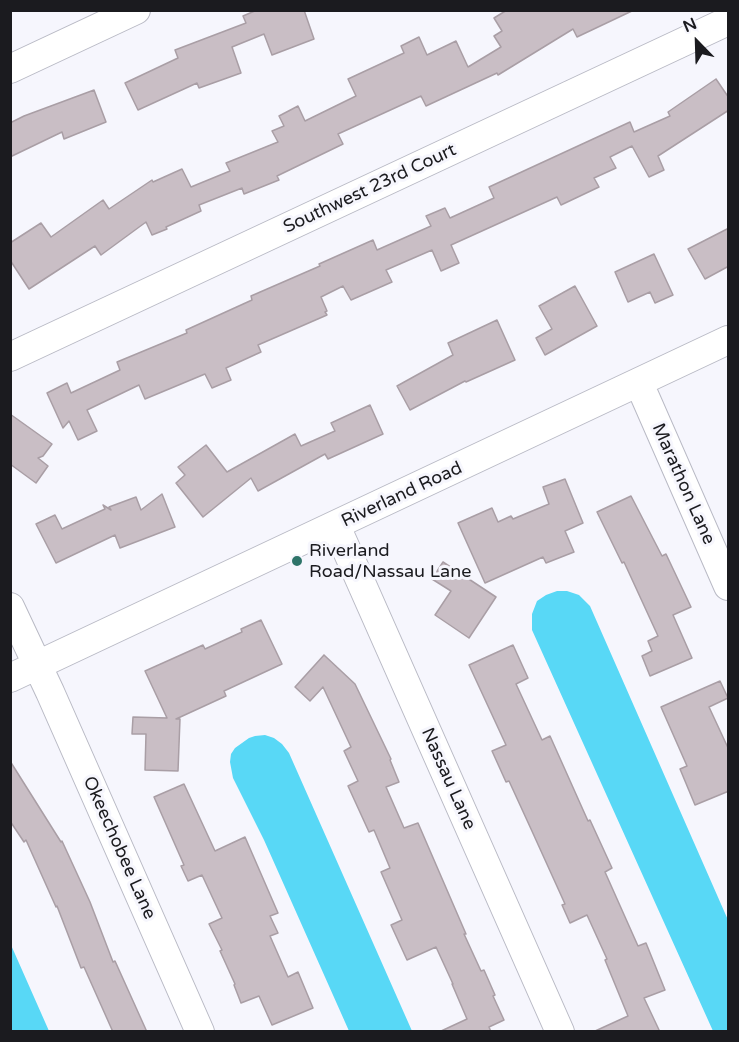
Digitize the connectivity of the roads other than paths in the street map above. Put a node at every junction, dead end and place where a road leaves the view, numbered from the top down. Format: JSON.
{"nodes":[{"id":1,"x":136,"y":10,"type":"edge"},
{"id":2,"x":729,"y":21,"type":"edge"},
{"id":3,"x":10,"y":69,"type":"edge"},
{"id":4,"x":729,"y":340,"type":"edge"},
{"id":5,"x":10,"y":357,"type":"edge"},
{"id":6,"x":639,"y":383,"type":"junction"},
{"id":7,"x":336,"y":526,"type":"junction"},
{"id":8,"x":729,"y":586,"type":"edge"},
{"id":9,"x":10,"y":607,"type":"edge"},
{"id":10,"x":38,"y":665,"type":"junction"},
{"id":11,"x":10,"y":678,"type":"edge"},
{"id":12,"x":200,"y":1032,"type":"edge"},
{"id":13,"x":560,"y":1032,"type":"edge"}],
"edges":[{"from":1,"to":3,"type":"street"},
{"from":2,"to":5,"type":"street","name":"Southwest 23rd Court"},
{"from":4,"to":6,"type":"street","name":"Riverland Road"},
{"from":6,"to":7,"type":"street","name":"Riverland Road"},
{"from":6,"to":8,"type":"street","name":"Marathon Lane"},
{"from":7,"to":10,"type":"street","name":"Riverland Road"},
{"from":7,"to":13,"type":"street","name":"Nassau Lane"},
{"from":9,"to":10,"type":"street","name":"Okeechobee Lane"},
{"from":10,"to":11,"type":"street","name":"Riverland Road"},
{"from":10,"to":12,"type":"street","name":"Okeechobee Lane"}]}
